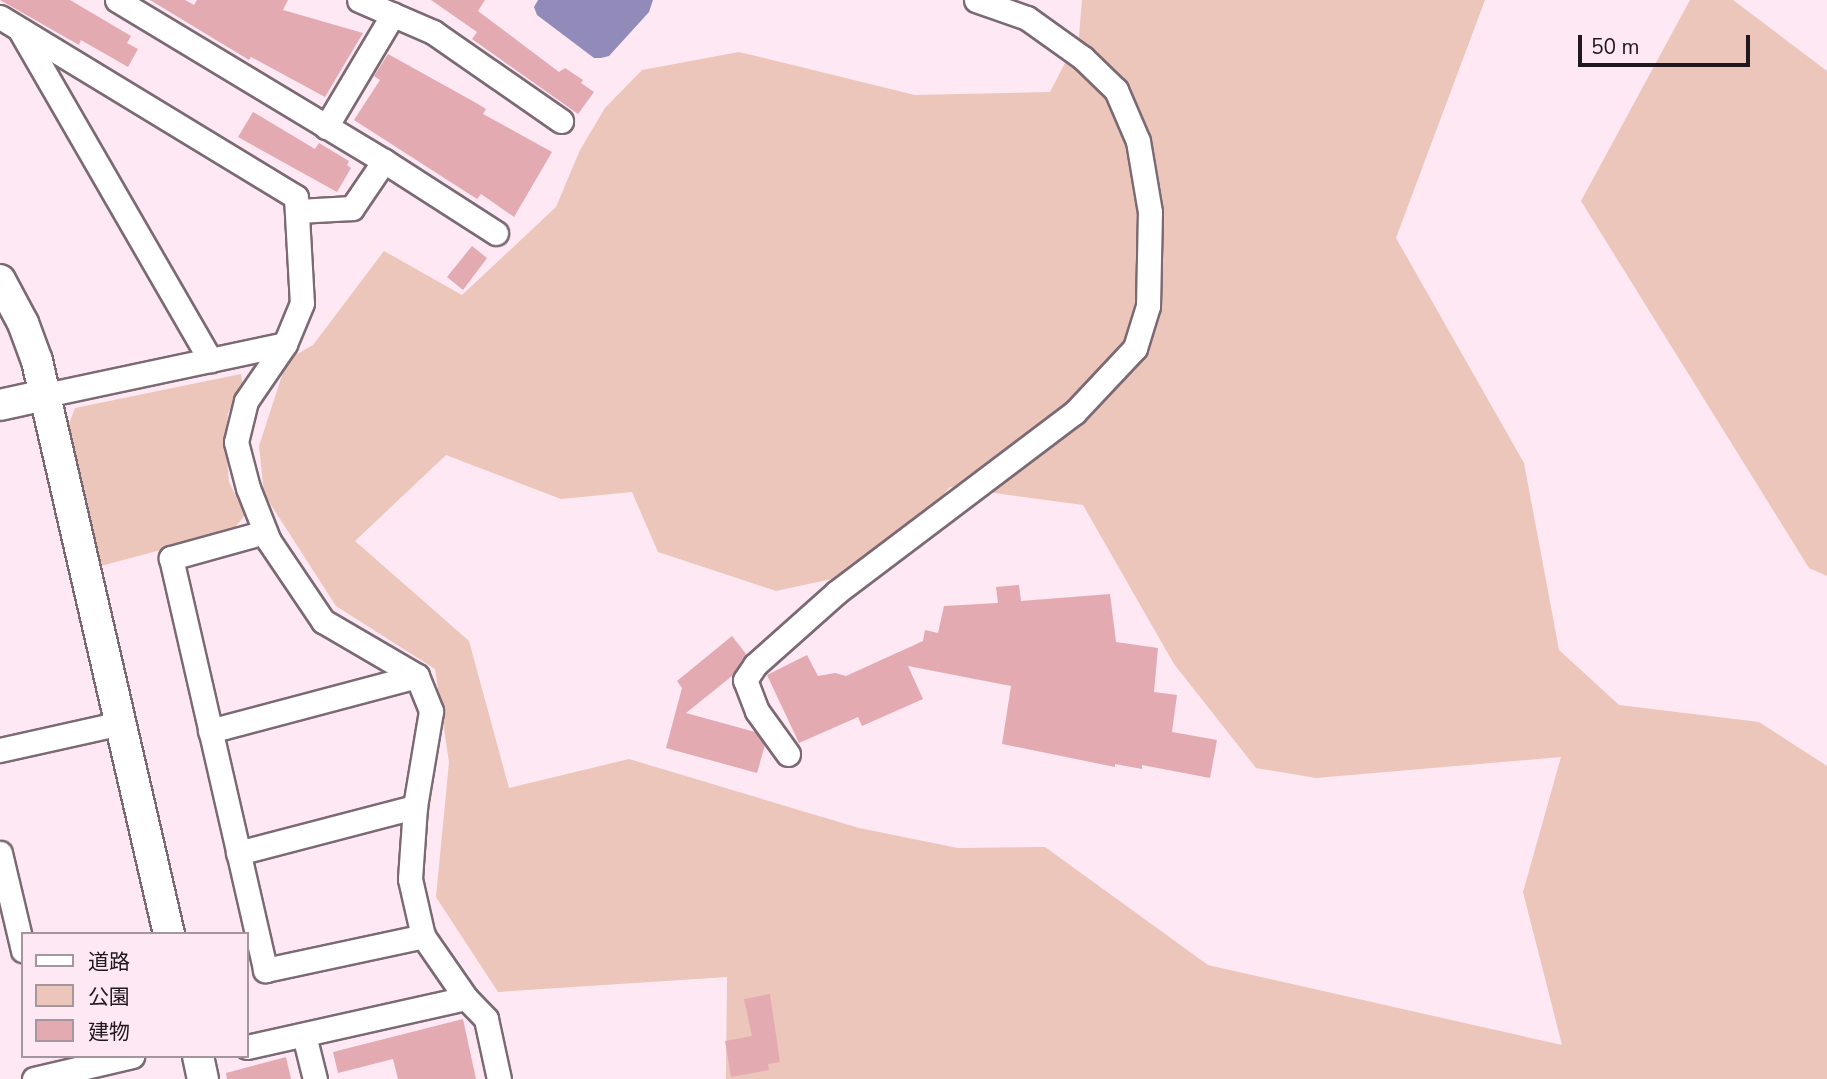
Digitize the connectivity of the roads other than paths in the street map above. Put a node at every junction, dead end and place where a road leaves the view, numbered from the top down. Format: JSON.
{"nodes":[{"id":1,"x":117,"y":0,"type":"edge"},
{"id":2,"x":359,"y":0,"type":"edge"},
{"id":3,"x":976,"y":0,"type":"edge"},
{"id":4,"x":393,"y":14,"type":"junction"},
{"id":5,"x":10,"y":23,"type":"edge"},
{"id":6,"x":561,"y":121,"type":"dead end"},
{"id":7,"x":326,"y":127,"type":"junction"},
{"id":8,"x":384,"y":161,"type":"junction"},
{"id":9,"x":298,"y":211,"type":"junction"},
{"id":10,"x":496,"y":233,"type":"dead end"},
{"id":11,"x":0,"y":280,"type":"edge"},
{"id":12,"x":285,"y":344,"type":"junction"},
{"id":13,"x":210,"y":360,"type":"junction"},
{"id":14,"x":45,"y":395,"type":"junction"},
{"id":15,"x":0,"y":405,"type":"edge"},
{"id":16,"x":265,"y":532,"type":"junction"},
{"id":17,"x":417,"y":676,"type":"junction"},
{"id":18,"x":121,"y":723,"type":"junction"},
{"id":19,"x":210,"y":731,"type":"junction"},
{"id":20,"x":0,"y":750,"type":"edge"},
{"id":21,"x":788,"y":754,"type":"dead end"},
{"id":22,"x":415,"y":807,"type":"junction"},
{"id":23,"x":0,"y":853,"type":"edge"},
{"id":24,"x":238,"y":853,"type":"junction"},
{"id":25,"x":169,"y":932,"type":"edge"},
{"id":26,"x":423,"y":936,"type":"junction"},
{"id":27,"x":21,"y":942,"type":"edge"},
{"id":28,"x":466,"y":998,"type":"junction"},
{"id":29,"x":304,"y":1035,"type":"junction"},
{"id":30,"x":248,"y":1047,"type":"edge"},
{"id":31,"x":121,"y":1058,"type":"edge"},
{"id":32,"x":47,"y":1072,"type":"edge"},
{"id":33,"x":314,"y":1079,"type":"edge"},
{"id":34,"x":499,"y":1079,"type":"edge"}],
"edges":[{"from":1,"to":7,"type":"street"},
{"from":2,"to":4,"type":"street"},
{"from":3,"to":21,"type":"street"},
{"from":4,"to":6,"type":"street"},
{"from":4,"to":7,"type":"street"},
{"from":5,"to":9,"type":"street"},
{"from":5,"to":13,"type":"street"},
{"from":7,"to":8,"type":"street"},
{"from":8,"to":9,"type":"street"},
{"from":8,"to":10,"type":"street"},
{"from":9,"to":12,"type":"street"},
{"from":11,"to":14,"type":"street"},
{"from":12,"to":13,"type":"street"},
{"from":12,"to":16,"type":"street"},
{"from":13,"to":14,"type":"street"},
{"from":14,"to":15,"type":"street"},
{"from":14,"to":18,"type":"street"},
{"from":16,"to":17,"type":"street"},
{"from":16,"to":19,"type":"street"},
{"from":17,"to":19,"type":"street"},
{"from":17,"to":22,"type":"street"},
{"from":18,"to":20,"type":"street"},
{"from":18,"to":25,"type":"street"},
{"from":19,"to":24,"type":"street"},
{"from":22,"to":24,"type":"street"},
{"from":22,"to":26,"type":"street"},
{"from":23,"to":27,"type":"street"},
{"from":24,"to":26,"type":"street"},
{"from":26,"to":28,"type":"street"},
{"from":28,"to":29,"type":"street"},
{"from":28,"to":34,"type":"street"},
{"from":29,"to":30,"type":"street"},
{"from":29,"to":33,"type":"street"},
{"from":31,"to":32,"type":"street"}]}
